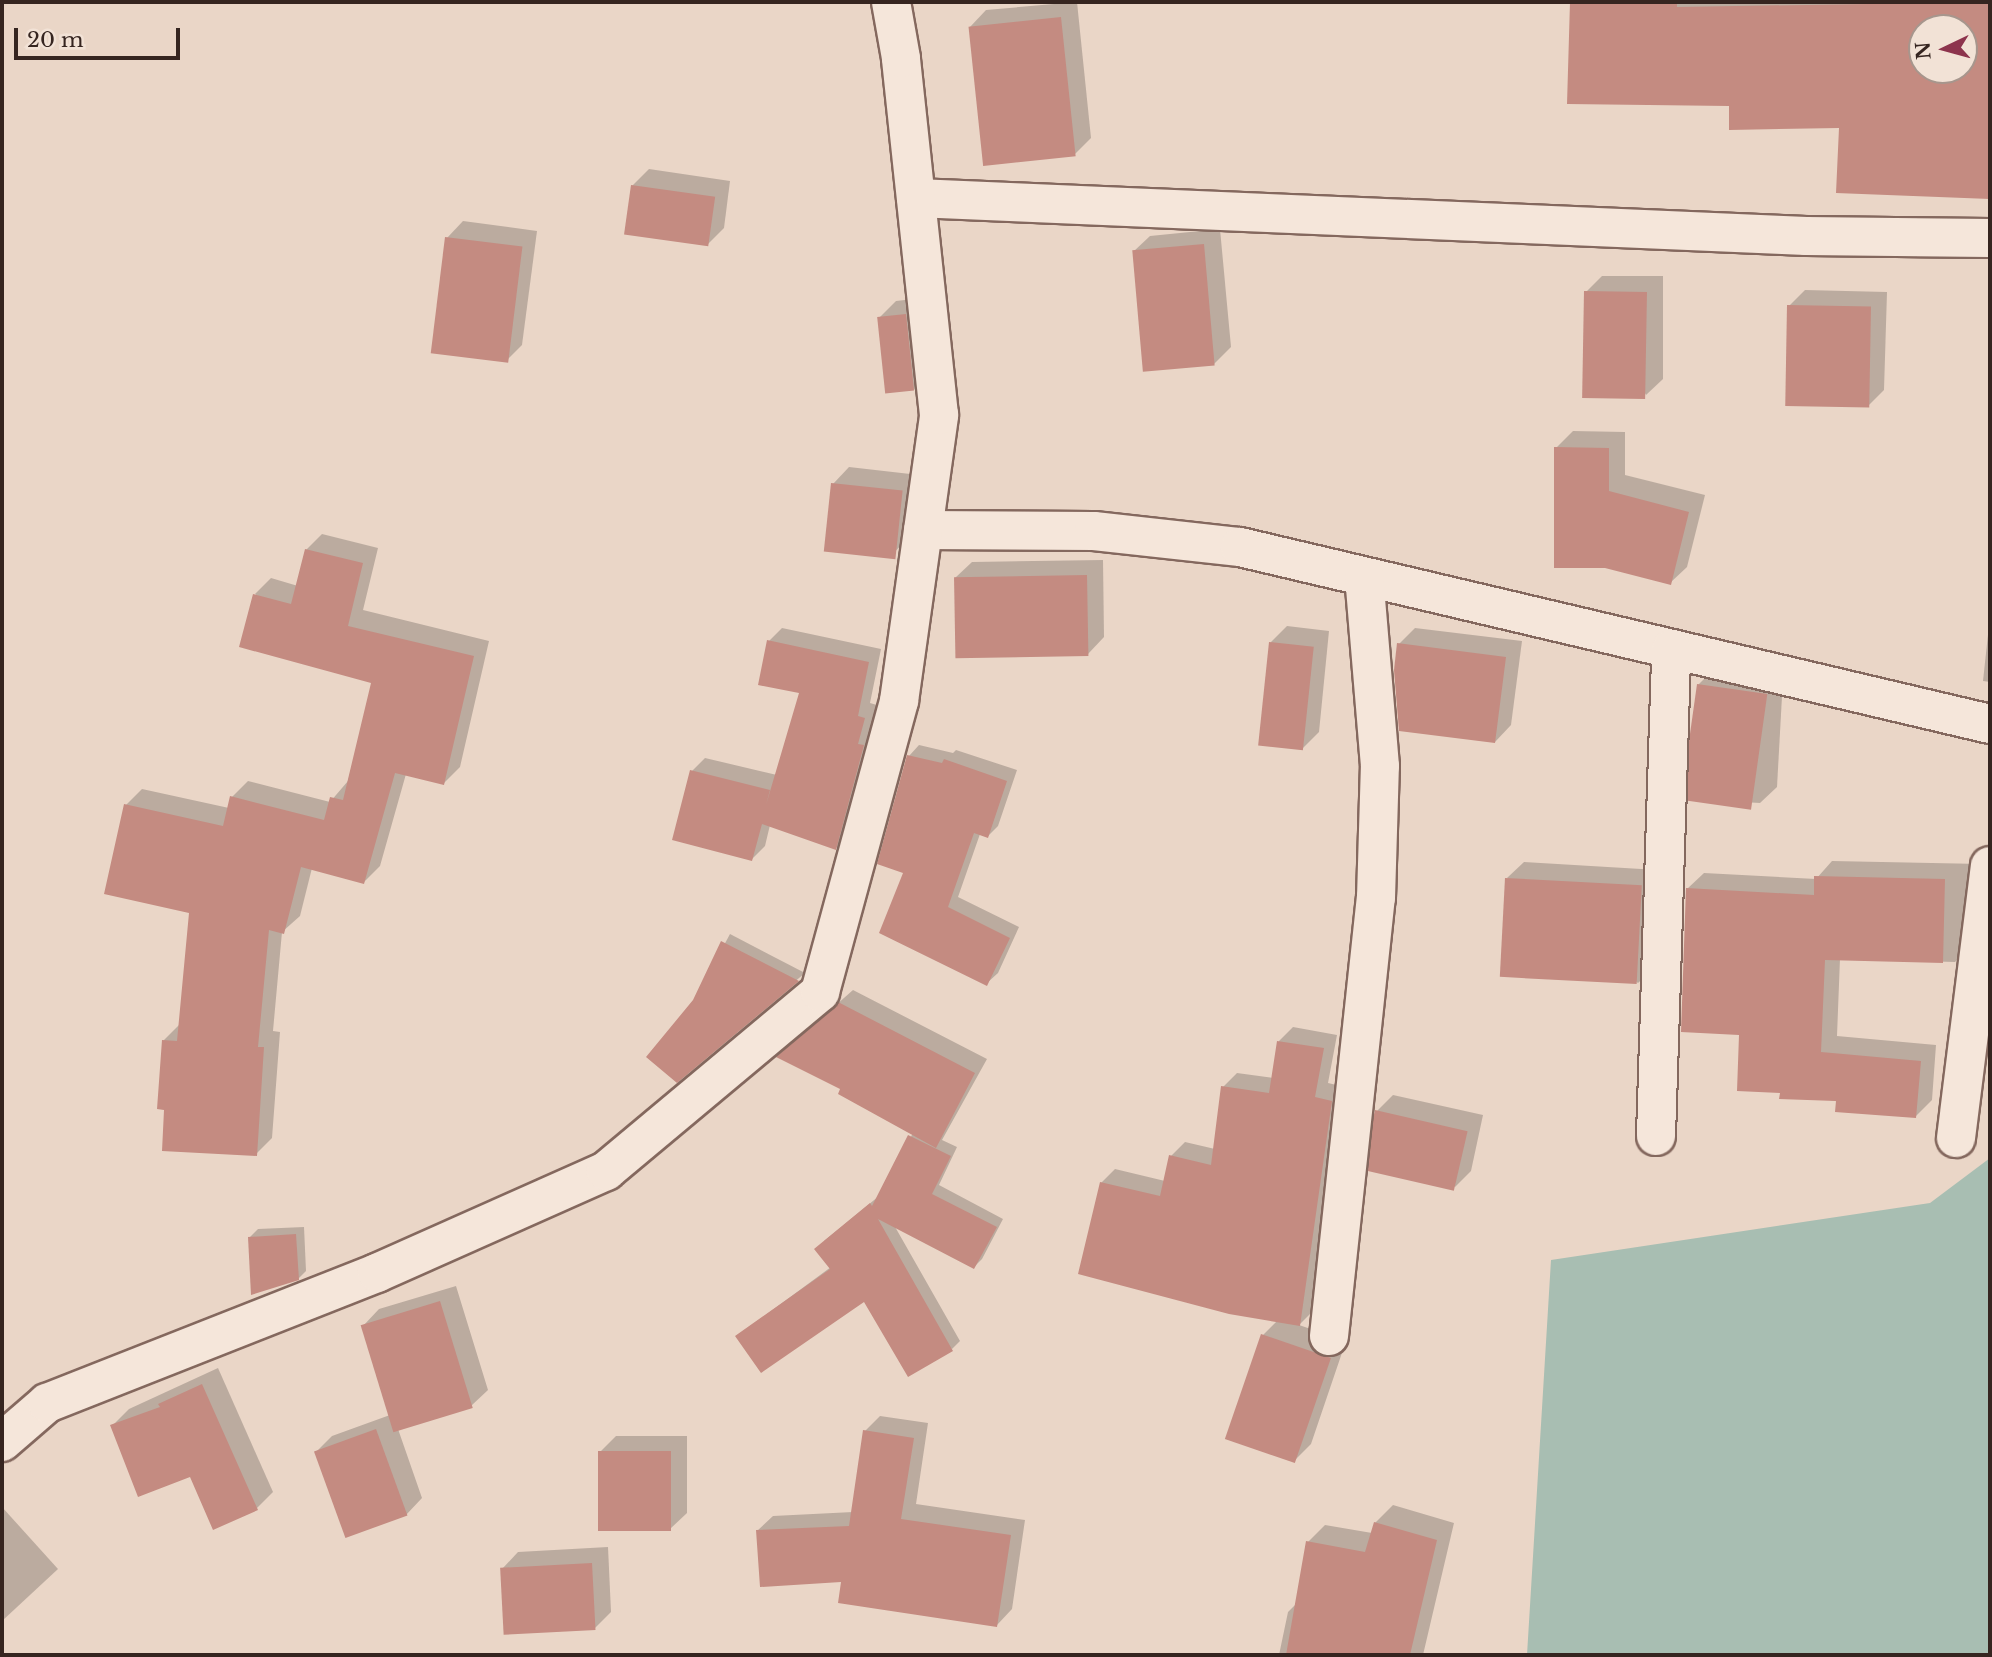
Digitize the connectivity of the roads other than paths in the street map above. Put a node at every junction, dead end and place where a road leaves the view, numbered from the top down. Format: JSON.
{"nodes":[{"id":1,"x":891,"y":2,"type":"edge"},
{"id":2,"x":916,"y":198,"type":"junction"},
{"id":3,"x":1990,"y":238,"type":"edge"},
{"id":4,"x":923,"y":530,"type":"junction"},
{"id":5,"x":1364,"y":577,"type":"junction"},
{"id":6,"x":1671,"y":649,"type":"junction"},
{"id":7,"x":1990,"y":724,"type":"edge"},
{"id":8,"x":1990,"y":866,"type":"edge"},
{"id":9,"x":1656,"y":1136,"type":"dead end"},
{"id":10,"x":1956,"y":1138,"type":"dead end"},
{"id":11,"x":1329,"y":1336,"type":"dead end"},
{"id":12,"x":2,"y":1442,"type":"edge"}],
"edges":[{"from":1,"to":2,"type":"street"},
{"from":2,"to":3,"type":"street"},
{"from":2,"to":4,"type":"street"},
{"from":4,"to":5,"type":"street"},
{"from":4,"to":12,"type":"street"},
{"from":5,"to":6,"type":"street"},
{"from":5,"to":11,"type":"street"},
{"from":6,"to":7,"type":"street"},
{"from":6,"to":9,"type":"street"},
{"from":8,"to":10,"type":"street"}]}
